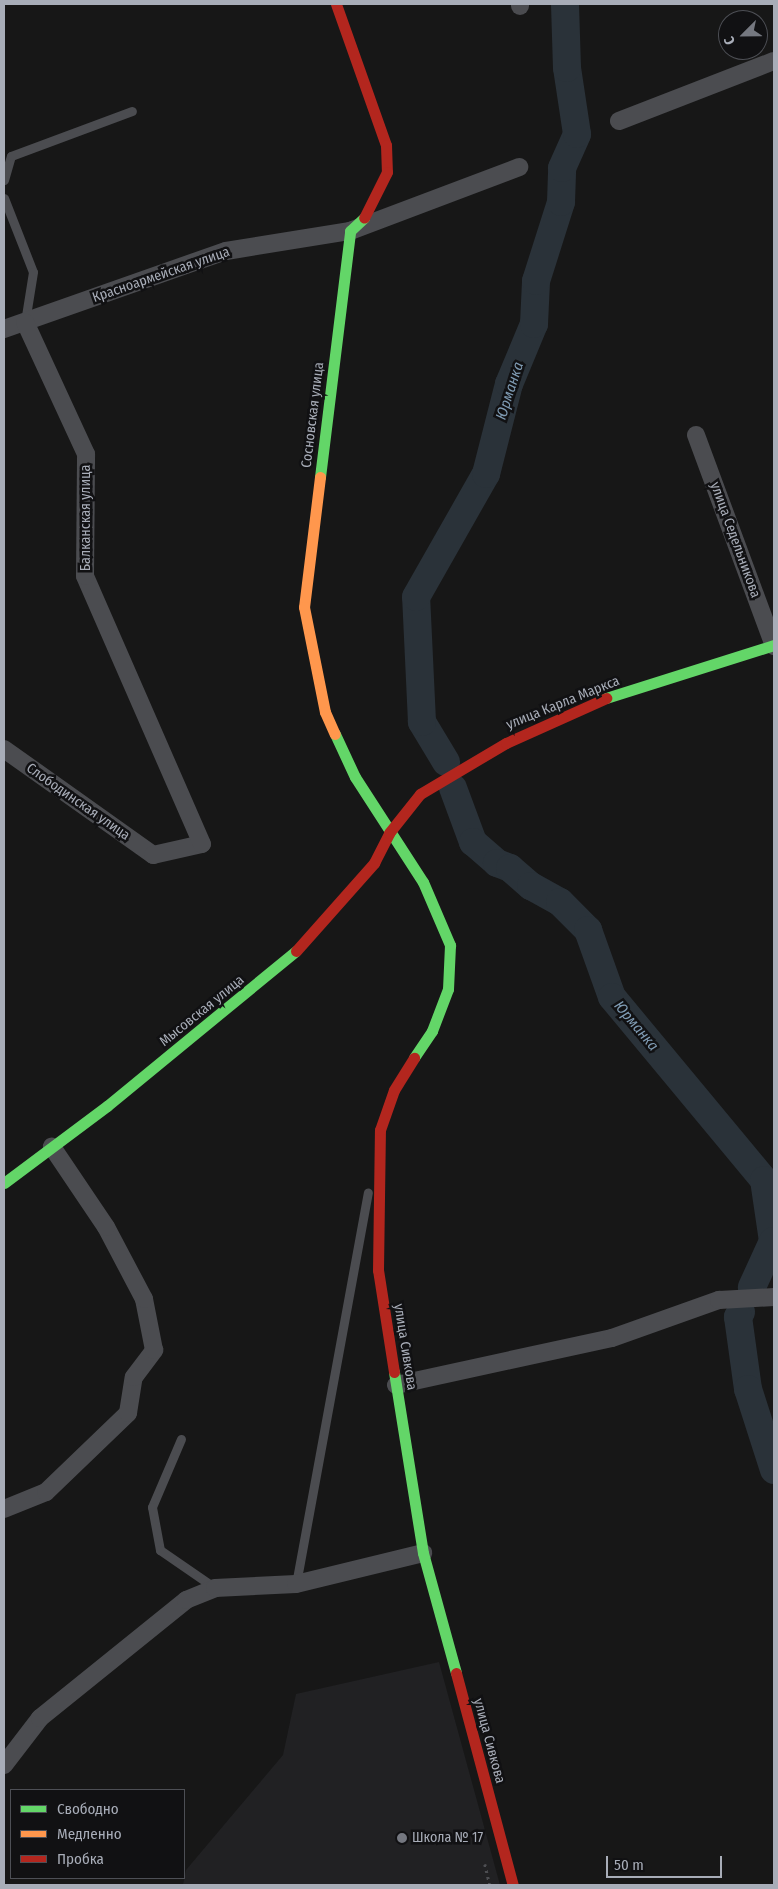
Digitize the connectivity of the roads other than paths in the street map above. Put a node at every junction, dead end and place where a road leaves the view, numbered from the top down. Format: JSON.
{"nodes":[{"id":1,"x":336,"y":4,"type":"edge"},
{"id":2,"x":774,"y":61,"type":"edge"},
{"id":3,"x":132,"y":111,"type":"dead end"},
{"id":4,"x":619,"y":121,"type":"dead end"},
{"id":5,"x":519,"y":167,"type":"dead end"},
{"id":6,"x":4,"y":180,"type":"edge"},
{"id":7,"x":4,"y":198,"type":"edge"},
{"id":8,"x":350,"y":232,"type":"junction"},
{"id":9,"x":25,"y":322,"type":"junction"},
{"id":10,"x":4,"y":329,"type":"edge"},
{"id":11,"x":696,"y":434,"type":"dead end"},
{"id":12,"x":774,"y":646,"type":"edge"},
{"id":13,"x":4,"y":749,"type":"edge"},
{"id":14,"x":389,"y":833,"type":"junction"},
{"id":15,"x":153,"y":855,"type":"joint"},
{"id":16,"x":380,"y":1130,"type":"junction"},
{"id":17,"x":52,"y":1147,"type":"junction"},
{"id":18,"x":4,"y":1183,"type":"edge"},
{"id":19,"x":774,"y":1297,"type":"edge"},
{"id":20,"x":396,"y":1386,"type":"junction"},
{"id":21,"x":181,"y":1439,"type":"dead end"},
{"id":22,"x":4,"y":1509,"type":"edge"},
{"id":23,"x":423,"y":1553,"type":"junction"},
{"id":24,"x":296,"y":1584,"type":"junction"},
{"id":25,"x":215,"y":1588,"type":"junction"},
{"id":26,"x":4,"y":1766,"type":"edge"},
{"id":27,"x":513,"y":1885,"type":"edge"}],
"edges":[{"from":1,"to":8,"type":"street"},
{"from":2,"to":4,"type":"street"},
{"from":3,"to":6,"type":"lane"},
{"from":5,"to":8,"type":"street","name":"Красноармейская улица"},
{"from":7,"to":9,"type":"lane"},
{"from":8,"to":9,"type":"street","name":"Красноармейская улица"},
{"from":8,"to":14,"type":"street","name":"Сосновская улица"},
{"from":9,"to":10,"type":"street","name":"Красноармейская улица"},
{"from":9,"to":15,"type":"street","name":"Балканская улица"},
{"from":11,"to":12,"type":"street","name":"улица Седельникова"},
{"from":12,"to":14,"type":"street","name":"улица Карла Маркса"},
{"from":13,"to":15,"type":"street","name":"Слободинская улица"},
{"from":14,"to":16,"type":"street","name":"улица Сивкова"},
{"from":14,"to":17,"type":"street","name":"Мысовская улица"},
{"from":16,"to":20,"type":"street","name":"улица Сивкова"},
{"from":16,"to":24,"type":"lane"},
{"from":17,"to":18,"type":"street","name":"Мысовская улица"},
{"from":17,"to":22,"type":"street"},
{"from":19,"to":20,"type":"street"},
{"from":20,"to":23,"type":"street","name":"улица Сивкова"},
{"from":21,"to":25,"type":"lane"},
{"from":23,"to":24,"type":"street"},
{"from":23,"to":27,"type":"street","name":"улица Сивкова"},
{"from":24,"to":25,"type":"street"},
{"from":25,"to":26,"type":"street"}]}
